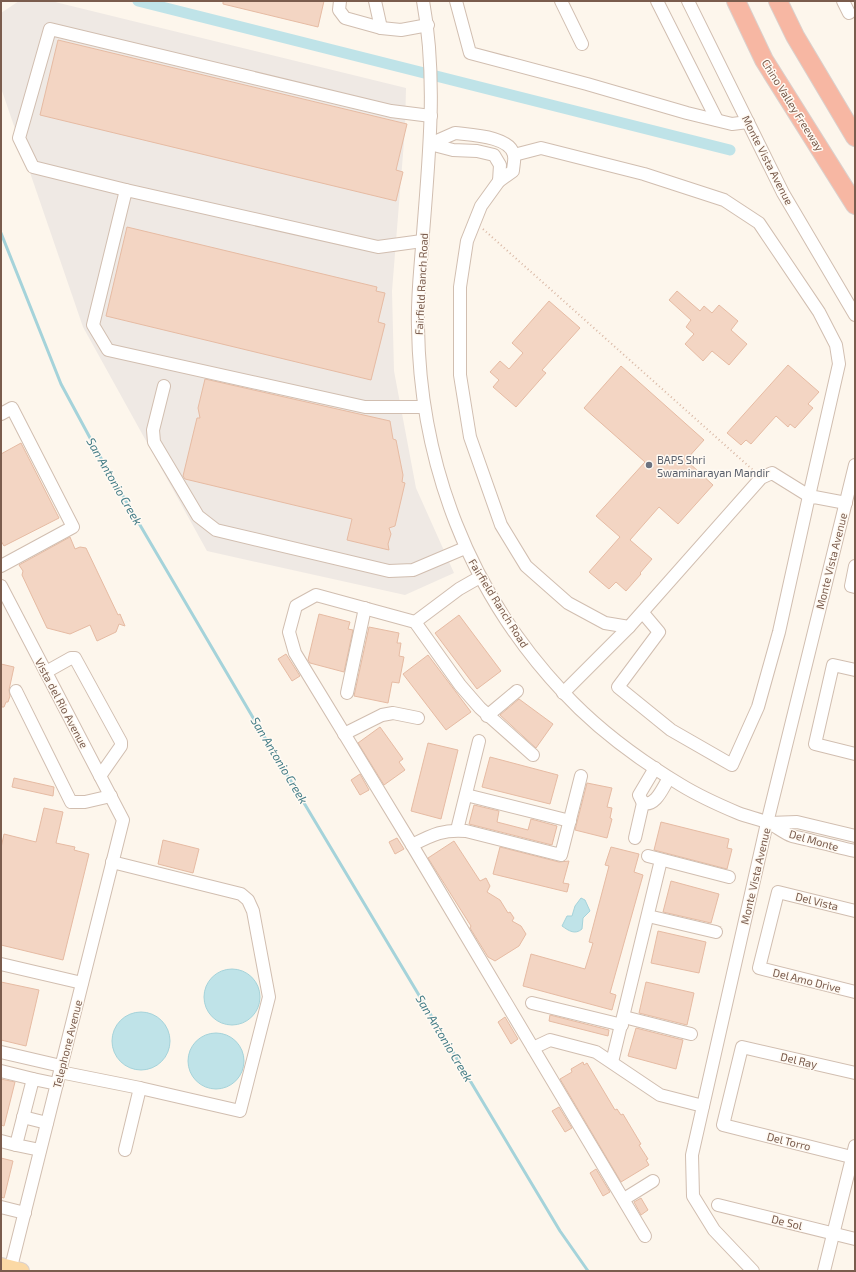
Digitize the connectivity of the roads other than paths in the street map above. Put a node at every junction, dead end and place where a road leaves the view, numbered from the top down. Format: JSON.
{"nodes":[{"id":1,"x":340,"y":1,"type":"edge"},
{"id":2,"x":374,"y":1,"type":"edge"},
{"id":3,"x":423,"y":1,"type":"edge"},
{"id":4,"x":456,"y":1,"type":"edge"},
{"id":5,"x":561,"y":1,"type":"edge"},
{"id":6,"x":657,"y":1,"type":"edge"},
{"id":7,"x":688,"y":1,"type":"edge"},
{"id":8,"x":736,"y":1,"type":"edge"},
{"id":9,"x":778,"y":1,"type":"edge"},
{"id":10,"x":843,"y":1,"type":"edge"},
{"id":11,"x":849,"y":13,"type":"dead end"},
{"id":12,"x":428,"y":25,"type":"junction"},
{"id":13,"x":381,"y":28,"type":"junction"},
{"id":14,"x":582,"y":44,"type":"dead end"},
{"id":15,"x":431,"y":116,"type":"junction"},
{"id":16,"x":717,"y":120,"type":"junction"},
{"id":17,"x":748,"y":122,"type":"junction"},
{"id":18,"x":855,"y":137,"type":"edge"},
{"id":19,"x":430,"y":144,"type":"junction"},
{"id":20,"x":514,"y":155,"type":"junction"},
{"id":21,"x":499,"y":181,"type":"junction"},
{"id":22,"x":126,"y":190,"type":"junction"},
{"id":23,"x":855,"y":205,"type":"edge"},
{"id":24,"x":422,"y":241,"type":"junction"},
{"id":25,"x":855,"y":315,"type":"edge"},
{"id":26,"x":164,"y":386,"type":"dead end"},
{"id":27,"x":424,"y":407,"type":"junction"},
{"id":28,"x":1,"y":414,"type":"edge"},
{"id":29,"x":855,"y":465,"type":"edge"},
{"id":30,"x":809,"y":496,"type":"junction"},
{"id":31,"x":846,"y":504,"type":"junction"},
{"id":32,"x":465,"y":548,"type":"junction"},
{"id":33,"x":1,"y":566,"type":"edge"},
{"id":34,"x":855,"y":566,"type":"edge"},
{"id":35,"x":480,"y":577,"type":"junction"},
{"id":36,"x":1,"y":586,"type":"edge"},
{"id":37,"x":853,"y":586,"type":"edge"},
{"id":38,"x":5,"y":602,"type":"edge"},
{"id":39,"x":365,"y":608,"type":"junction"},
{"id":40,"x":642,"y":613,"type":"junction"},
{"id":41,"x":415,"y":622,"type":"junction"},
{"id":42,"x":630,"y":627,"type":"junction"},
{"id":43,"x":855,"y":670,"type":"edge"},
{"id":44,"x":46,"y":672,"type":"junction"},
{"id":45,"x":16,"y":691,"type":"dead end"},
{"id":46,"x":517,"y":691,"type":"dead end"},
{"id":47,"x":347,"y":693,"type":"dead end"},
{"id":48,"x":563,"y":693,"type":"junction"},
{"id":49,"x":487,"y":716,"type":"junction"},
{"id":50,"x":418,"y":718,"type":"dead end"},
{"id":51,"x":344,"y":734,"type":"junction"},
{"id":52,"x":479,"y":741,"type":"dead end"},
{"id":53,"x":855,"y":754,"type":"edge"},
{"id":54,"x":533,"y":755,"type":"dead end"},
{"id":55,"x":655,"y":768,"type":"junction"},
{"id":56,"x":100,"y":776,"type":"junction"},
{"id":57,"x":581,"y":776,"type":"dead end"},
{"id":58,"x":669,"y":778,"type":"junction"},
{"id":59,"x":466,"y":795,"type":"junction"},
{"id":60,"x":111,"y":796,"type":"junction"},
{"id":61,"x":643,"y":803,"type":"junction"},
{"id":62,"x":123,"y":820,"type":"joint"},
{"id":63,"x":570,"y":821,"type":"junction"},
{"id":64,"x":768,"y":823,"type":"junction"},
{"id":65,"x":457,"y":830,"type":"junction"},
{"id":66,"x":855,"y":836,"type":"edge"},
{"id":67,"x":635,"y":838,"type":"dead end"},
{"id":68,"x":412,"y":845,"type":"junction"},
{"id":69,"x":855,"y":851,"type":"edge"},
{"id":70,"x":648,"y":856,"type":"dead end"},
{"id":71,"x":661,"y":860,"type":"junction"},
{"id":72,"x":112,"y":862,"type":"junction"},
{"id":73,"x":729,"y":877,"type":"dead end"},
{"id":74,"x":855,"y":911,"type":"edge"},
{"id":75,"x":648,"y":916,"type":"junction"},
{"id":76,"x":716,"y":932,"type":"dead end"},
{"id":77,"x":1,"y":964,"type":"edge"},
{"id":78,"x":759,"y":968,"type":"joint"},
{"id":79,"x":82,"y":983,"type":"junction"},
{"id":80,"x":855,"y":992,"type":"edge"},
{"id":81,"x":532,"y":1003,"type":"dead end"},
{"id":82,"x":623,"y":1021,"type":"junction"},
{"id":83,"x":691,"y":1034,"type":"dead end"},
{"id":84,"x":533,"y":1048,"type":"junction"},
{"id":85,"x":1,"y":1052,"type":"edge"},
{"id":86,"x":612,"y":1062,"type":"junction"},
{"id":87,"x":1,"y":1071,"type":"edge"},
{"id":88,"x":855,"y":1073,"type":"edge"},
{"id":89,"x":59,"y":1074,"type":"junction"},
{"id":90,"x":33,"y":1078,"type":"junction"},
{"id":91,"x":140,"y":1088,"type":"junction"},
{"id":92,"x":703,"y":1106,"type":"junction"},
{"id":93,"x":23,"y":1117,"type":"junction"},
{"id":94,"x":47,"y":1123,"type":"junction"},
{"id":95,"x":723,"y":1125,"type":"joint"},
{"id":96,"x":1,"y":1141,"type":"edge"},
{"id":97,"x":16,"y":1144,"type":"junction"},
{"id":98,"x":40,"y":1150,"type":"junction"},
{"id":99,"x":126,"y":1150,"type":"dead end"},
{"id":100,"x":854,"y":1154,"type":"edge"},
{"id":101,"x":653,"y":1181,"type":"dead end"},
{"id":102,"x":624,"y":1200,"type":"junction"},
{"id":103,"x":718,"y":1205,"type":"dead end"},
{"id":104,"x":1,"y":1207,"type":"edge"},
{"id":105,"x":25,"y":1213,"type":"junction"},
{"id":106,"x":833,"y":1233,"type":"junction"},
{"id":107,"x":645,"y":1236,"type":"dead end"},
{"id":108,"x":855,"y":1239,"type":"edge"},
{"id":109,"x":11,"y":1269,"type":"edge"},
{"id":110,"x":753,"y":1271,"type":"edge"},
{"id":111,"x":824,"y":1271,"type":"edge"}],
"edges":[{"from":1,"to":13,"type":"street"},
{"from":2,"to":13,"type":"street"},
{"from":3,"to":12,"type":"street","name":"Fairfield Ranch Road"},
{"from":4,"to":16,"type":"street"},
{"from":5,"to":14,"type":"street"},
{"from":6,"to":16,"type":"street"},
{"from":7,"to":17,"type":"street","name":"Monte Vista Avenue"},
{"from":8,"to":23,"type":"highway","name":"Chino Valley Freeway"},
{"from":9,"to":18,"type":"highway"},
{"from":10,"to":11,"type":"street"},
{"from":12,"to":13,"type":"street"},
{"from":12,"to":15,"type":"street","name":"Fairfield Ranch Road"},
{"from":15,"to":19,"type":"street","name":"Fairfield Ranch Road"},
{"from":15,"to":22,"type":"street"},
{"from":16,"to":17,"type":"street"},
{"from":17,"to":25,"type":"street","name":"Monte Vista Avenue"},
{"from":19,"to":20,"type":"street"},
{"from":19,"to":21,"type":"street"},
{"from":19,"to":24,"type":"street","name":"Fairfield Ranch Road"},
{"from":20,"to":21,"type":"street"},
{"from":20,"to":30,"type":"street"},
{"from":21,"to":42,"type":"street"},
{"from":22,"to":24,"type":"street"},
{"from":22,"to":27,"type":"street"},
{"from":24,"to":27,"type":"street","name":"Fairfield Ranch Road"},
{"from":26,"to":32,"type":"street"},
{"from":27,"to":32,"type":"street","name":"Fairfield Ranch Road"},
{"from":28,"to":33,"type":"street"},
{"from":29,"to":31,"type":"street","name":"Monte Vista Avenue"},
{"from":30,"to":31,"type":"street"},
{"from":30,"to":40,"type":"street"},
{"from":30,"to":40,"type":"street"},
{"from":31,"to":64,"type":"street","name":"Monte Vista Avenue"},
{"from":32,"to":35,"type":"street","name":"Fairfield Ranch Road"},
{"from":34,"to":37,"type":"street"},
{"from":35,"to":41,"type":"street"},
{"from":35,"to":48,"type":"street","name":"Fairfield Ranch Road"},
{"from":36,"to":38,"type":"street","name":"Vista del Rio Avenue"},
{"from":38,"to":44,"type":"street","name":"Vista del Rio Avenue"},
{"from":39,"to":41,"type":"street"},
{"from":39,"to":47,"type":"street"},
{"from":39,"to":51,"type":"street"},
{"from":40,"to":42,"type":"street"},
{"from":41,"to":49,"type":"street"},
{"from":42,"to":48,"type":"street"},
{"from":43,"to":53,"type":"street"},
{"from":44,"to":56,"type":"street","name":"Vista del Rio Avenue"},
{"from":44,"to":56,"type":"street"},
{"from":45,"to":60,"type":"street"},
{"from":46,"to":49,"type":"street"},
{"from":48,"to":55,"type":"street","name":"Fairfield Ranch Road"},
{"from":49,"to":54,"type":"street"},
{"from":50,"to":51,"type":"street"},
{"from":51,"to":68,"type":"street"},
{"from":52,"to":59,"type":"street"},
{"from":55,"to":58,"type":"street","name":"Fairfield Ranch Road"},
{"from":55,"to":61,"type":"street"},
{"from":56,"to":60,"type":"street","name":"Vista del Rio Avenue"},
{"from":57,"to":63,"type":"street"},
{"from":58,"to":61,"type":"street"},
{"from":58,"to":64,"type":"street","name":"Fairfield Ranch Road"},
{"from":59,"to":63,"type":"street"},
{"from":59,"to":65,"type":"street"},
{"from":60,"to":62,"type":"street","name":"Vista del Rio Avenue"},
{"from":61,"to":67,"type":"street"},
{"from":62,"to":72,"type":"street","name":"Telephone Avenue"},
{"from":63,"to":65,"type":"street"},
{"from":64,"to":66,"type":"street","name":"Del Monte"},
{"from":64,"to":69,"type":"street","name":"Del Monte"},
{"from":64,"to":92,"type":"street","name":"Monte Vista Avenue"},
{"from":65,"to":68,"type":"street"},
{"from":68,"to":84,"type":"street"},
{"from":70,"to":71,"type":"street"},
{"from":71,"to":73,"type":"street"},
{"from":71,"to":75,"type":"street"},
{"from":72,"to":79,"type":"street","name":"Telephone Avenue"},
{"from":72,"to":91,"type":"street"},
{"from":74,"to":78,"type":"street","name":"Del Vista"},
{"from":75,"to":76,"type":"street"},
{"from":75,"to":82,"type":"street"},
{"from":77,"to":79,"type":"street"},
{"from":78,"to":80,"type":"street","name":"Del Amo Drive"},
{"from":79,"to":89,"type":"street","name":"Telephone Avenue"},
{"from":81,"to":82,"type":"street"},
{"from":82,"to":83,"type":"street"},
{"from":82,"to":86,"type":"street"},
{"from":84,"to":86,"type":"street"},
{"from":84,"to":102,"type":"street"},
{"from":85,"to":89,"type":"street"},
{"from":86,"to":92,"type":"street"},
{"from":87,"to":90,"type":"street"},
{"from":88,"to":95,"type":"street","name":"Del Ray"},
{"from":89,"to":90,"type":"street"},
{"from":89,"to":91,"type":"street"},
{"from":89,"to":94,"type":"street","name":"Telephone Avenue"},
{"from":90,"to":93,"type":"street"},
{"from":91,"to":99,"type":"street"},
{"from":92,"to":110,"type":"street","name":"Monte Vista Avenue"},
{"from":93,"to":94,"type":"street"},
{"from":93,"to":97,"type":"street"},
{"from":94,"to":98,"type":"street","name":"Telephone Avenue"},
{"from":95,"to":100,"type":"street","name":"Del Torro"},
{"from":96,"to":97,"type":"street"},
{"from":97,"to":98,"type":"street"},
{"from":98,"to":105,"type":"street","name":"Telephone Avenue"},
{"from":100,"to":106,"type":"street"},
{"from":101,"to":102,"type":"street"},
{"from":102,"to":107,"type":"street"},
{"from":103,"to":106,"type":"street","name":"De Sol"},
{"from":104,"to":105,"type":"street"},
{"from":105,"to":109,"type":"street","name":"Telephone Avenue"},
{"from":106,"to":108,"type":"street","name":"De Sol"},
{"from":106,"to":111,"type":"street"}]}
